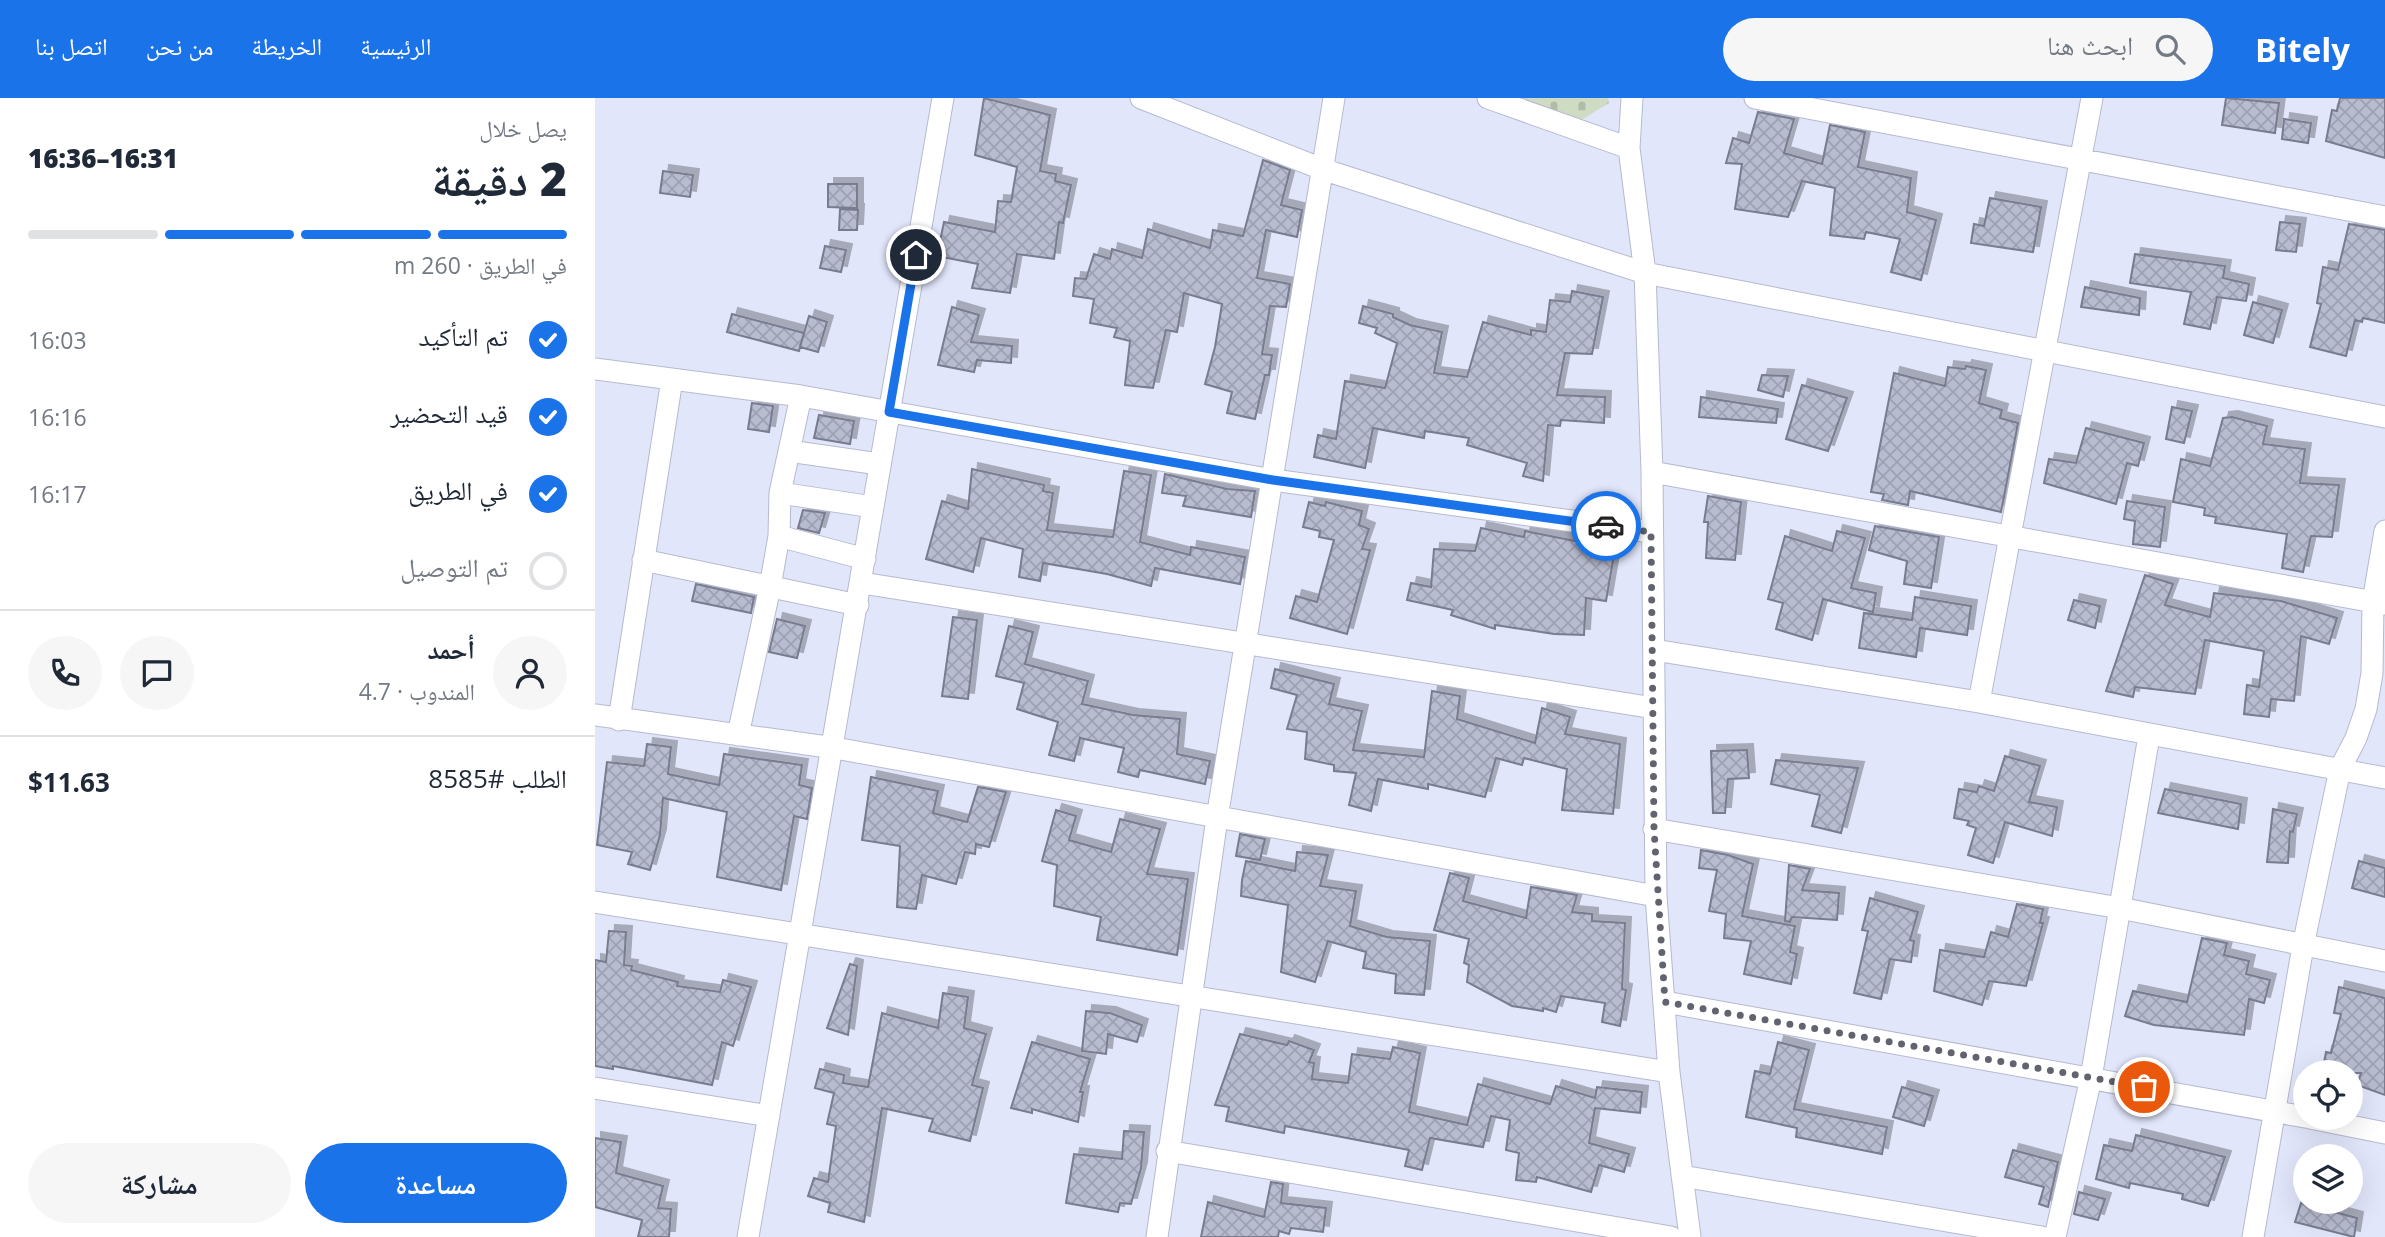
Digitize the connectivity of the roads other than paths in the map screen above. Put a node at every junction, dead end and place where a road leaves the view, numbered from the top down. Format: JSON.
{"nodes":[{"id":1,"x":943,"y":98,"type":"edge"},
{"id":2,"x":1141,"y":98,"type":"edge"},
{"id":3,"x":1334,"y":98,"type":"edge"},
{"id":4,"x":1488,"y":98,"type":"edge"},
{"id":5,"x":1632,"y":98,"type":"edge"},
{"id":6,"x":1755,"y":98,"type":"edge"},
{"id":7,"x":2092,"y":98,"type":"edge"},
{"id":8,"x":1629,"y":148,"type":"junction"},
{"id":9,"x":2080,"y":159,"type":"junction"},
{"id":10,"x":1322,"y":169,"type":"junction"},
{"id":11,"x":2385,"y":217,"type":"edge"},
{"id":12,"x":1645,"y":273,"type":"junction"},
{"id":13,"x":2045,"y":352,"type":"junction"},
{"id":14,"x":595,"y":369,"type":"edge"},
{"id":15,"x":672,"y":379,"type":"junction"},
{"id":16,"x":801,"y":396,"type":"junction"},
{"id":17,"x":889,"y":412,"type":"junction"},
{"id":18,"x":2385,"y":417,"type":"edge"},
{"id":19,"x":789,"y":451,"type":"junction"},
{"id":20,"x":879,"y":464,"type":"junction"},
{"id":21,"x":1652,"y":472,"type":"junction"},
{"id":22,"x":1273,"y":480,"type":"junction"},
{"id":23,"x":780,"y":493,"type":"junction"},
{"id":24,"x":873,"y":507,"type":"junction"},
{"id":25,"x":2385,"y":531,"type":"edge"},
{"id":26,"x":1651,"y":532,"type":"junction"},
{"id":27,"x":779,"y":537,"type":"junction"},
{"id":28,"x":2009,"y":537,"type":"junction"},
{"id":29,"x":865,"y":559,"type":"junction"},
{"id":30,"x":643,"y":560,"type":"junction"},
{"id":31,"x":862,"y":583,"type":"junction"},
{"id":32,"x":770,"y":587,"type":"junction"},
{"id":33,"x":2379,"y":603,"type":"edge"},
{"id":34,"x":858,"y":605,"type":"junction"},
{"id":35,"x":1245,"y":646,"type":"junction"},
{"id":36,"x":1654,"y":650,"type":"junction"},
{"id":37,"x":1979,"y":702,"type":"junction"},
{"id":38,"x":1654,"y":708,"type":"junction"},
{"id":39,"x":595,"y":716,"type":"edge"},
{"id":40,"x":619,"y":720,"type":"junction"},
{"id":41,"x":738,"y":735,"type":"junction"},
{"id":42,"x":2150,"y":736,"type":"junction"},
{"id":43,"x":835,"y":748,"type":"junction"},
{"id":44,"x":2340,"y":769,"type":"junction"},
{"id":45,"x":2385,"y":778,"type":"edge"},
{"id":46,"x":1217,"y":818,"type":"junction"},
{"id":47,"x":1654,"y":829,"type":"junction"},
{"id":48,"x":1656,"y":896,"type":"junction"},
{"id":49,"x":595,"y":902,"type":"edge"},
{"id":50,"x":2120,"y":908,"type":"junction"},
{"id":51,"x":800,"y":933,"type":"junction"},
{"id":52,"x":2303,"y":946,"type":"junction"},
{"id":53,"x":2385,"y":961,"type":"edge"},
{"id":54,"x":1190,"y":998,"type":"junction"},
{"id":55,"x":1665,"y":1002,"type":"junction"},
{"id":56,"x":1669,"y":1072,"type":"junction"},
{"id":57,"x":2091,"y":1078,"type":"junction"},
{"id":58,"x":595,"y":1088,"type":"edge"},
{"id":59,"x":2276,"y":1112,"type":"junction"},
{"id":60,"x":2293,"y":1115,"type":"edge"},
{"id":61,"x":769,"y":1116,"type":"junction"},
{"id":62,"x":2363,"y":1129,"type":"edge"},
{"id":63,"x":2385,"y":1133,"type":"edge"},
{"id":64,"x":1167,"y":1151,"type":"junction"},
{"id":65,"x":1682,"y":1176,"type":"junction"},
{"id":66,"x":748,"y":1237,"type":"edge"},
{"id":67,"x":1157,"y":1237,"type":"edge"},
{"id":68,"x":1671,"y":1237,"type":"edge"},
{"id":69,"x":1690,"y":1237,"type":"edge"},
{"id":70,"x":2042,"y":1237,"type":"edge"},
{"id":71,"x":2055,"y":1237,"type":"edge"},
{"id":72,"x":2253,"y":1237,"type":"edge"}],
"edges":[{"from":1,"to":17,"type":"street"},
{"from":2,"to":10,"type":"street"},
{"from":3,"to":10,"type":"street"},
{"from":4,"to":8,"type":"street"},
{"from":5,"to":8,"type":"street"},
{"from":6,"to":9,"type":"street"},
{"from":7,"to":9,"type":"street"},
{"from":8,"to":12,"type":"street"},
{"from":9,"to":11,"type":"street"},
{"from":9,"to":13,"type":"street"},
{"from":10,"to":12,"type":"street"},
{"from":10,"to":22,"type":"street"},
{"from":12,"to":13,"type":"street"},
{"from":12,"to":21,"type":"street"},
{"from":13,"to":18,"type":"street"},
{"from":13,"to":28,"type":"street"},
{"from":14,"to":15,"type":"street"},
{"from":15,"to":16,"type":"street"},
{"from":15,"to":30,"type":"street"},
{"from":16,"to":17,"type":"street"},
{"from":16,"to":19,"type":"street"},
{"from":17,"to":20,"type":"street"},
{"from":17,"to":22,"type":"street"},
{"from":19,"to":20,"type":"street"},
{"from":19,"to":23,"type":"street"},
{"from":20,"to":24,"type":"street"},
{"from":21,"to":26,"type":"street"},
{"from":21,"to":28,"type":"street"},
{"from":22,"to":26,"type":"street"},
{"from":22,"to":35,"type":"street"},
{"from":23,"to":24,"type":"street"},
{"from":23,"to":27,"type":"street"},
{"from":24,"to":29,"type":"street"},
{"from":25,"to":33,"type":"street"},
{"from":26,"to":36,"type":"street"},
{"from":27,"to":29,"type":"street"},
{"from":27,"to":32,"type":"street"},
{"from":28,"to":33,"type":"street"},
{"from":28,"to":37,"type":"street"},
{"from":29,"to":31,"type":"street"},
{"from":30,"to":32,"type":"street"},
{"from":30,"to":40,"type":"street"},
{"from":31,"to":34,"type":"street"},
{"from":31,"to":35,"type":"street"},
{"from":32,"to":34,"type":"street"},
{"from":32,"to":41,"type":"street"},
{"from":33,"to":44,"type":"street"},
{"from":34,"to":43,"type":"street"},
{"from":35,"to":38,"type":"street"},
{"from":35,"to":46,"type":"street"},
{"from":36,"to":37,"type":"street"},
{"from":36,"to":38,"type":"street"},
{"from":37,"to":42,"type":"street"},
{"from":38,"to":47,"type":"street"},
{"from":39,"to":40,"type":"street"},
{"from":40,"to":41,"type":"street"},
{"from":41,"to":43,"type":"street"},
{"from":42,"to":44,"type":"street"},
{"from":42,"to":50,"type":"street"},
{"from":43,"to":46,"type":"street"},
{"from":43,"to":51,"type":"street"},
{"from":44,"to":45,"type":"street"},
{"from":44,"to":52,"type":"street"},
{"from":46,"to":48,"type":"street"},
{"from":46,"to":54,"type":"street"},
{"from":47,"to":48,"type":"street"},
{"from":47,"to":50,"type":"street"},
{"from":48,"to":55,"type":"street"},
{"from":49,"to":51,"type":"street"},
{"from":50,"to":52,"type":"street"},
{"from":50,"to":57,"type":"street"},
{"from":51,"to":54,"type":"street"},
{"from":51,"to":61,"type":"street"},
{"from":52,"to":53,"type":"street"},
{"from":52,"to":59,"type":"street"},
{"from":54,"to":56,"type":"street"},
{"from":54,"to":64,"type":"street"},
{"from":55,"to":56,"type":"street"},
{"from":55,"to":57,"type":"street"},
{"from":56,"to":65,"type":"street"},
{"from":57,"to":59,"type":"street"},
{"from":57,"to":71,"type":"street"},
{"from":58,"to":61,"type":"street"},
{"from":59,"to":60,"type":"street"},
{"from":59,"to":72,"type":"street"},
{"from":61,"to":66,"type":"street"},
{"from":62,"to":63,"type":"street"},
{"from":64,"to":67,"type":"street"},
{"from":64,"to":68,"type":"street"},
{"from":65,"to":69,"type":"street"},
{"from":65,"to":70,"type":"street"}]}
